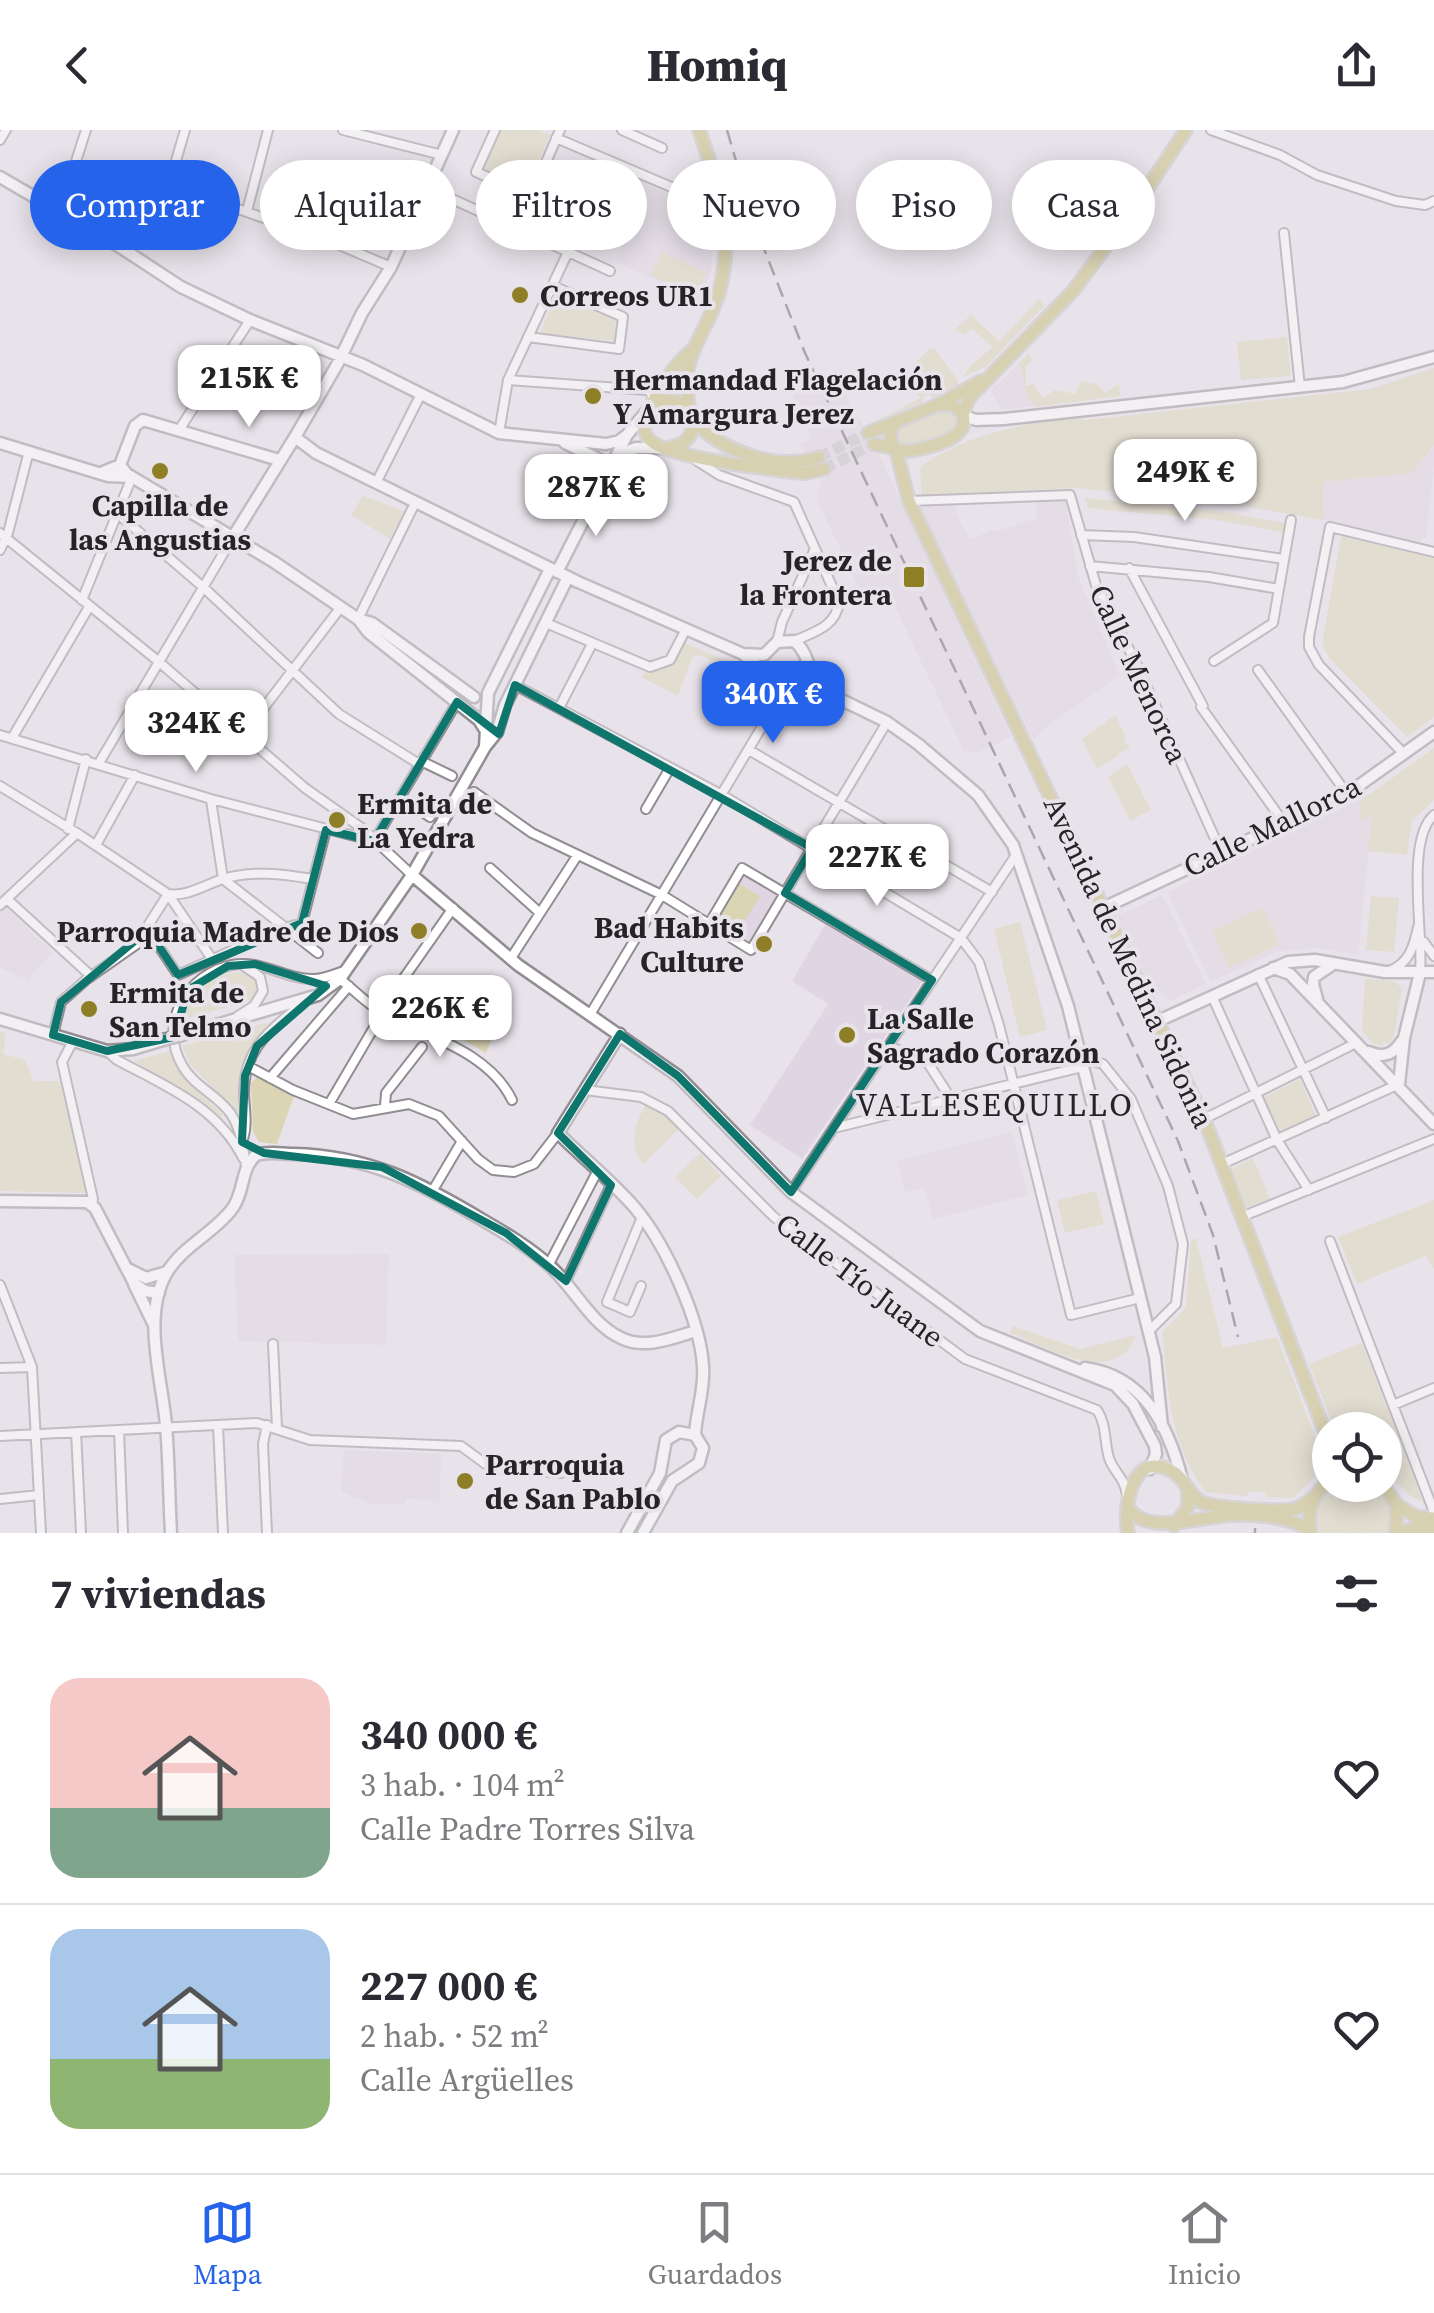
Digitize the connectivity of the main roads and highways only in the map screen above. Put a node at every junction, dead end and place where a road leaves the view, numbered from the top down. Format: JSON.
{"nodes":[{"id":1,"x":701,"y":130,"type":"edge"},
{"id":2,"x":1186,"y":130,"type":"edge"},
{"id":3,"x":691,"y":350,"type":"junction"},
{"id":4,"x":997,"y":370,"type":"junction"},
{"id":5,"x":938,"y":405,"type":"junction"},
{"id":6,"x":649,"y":409,"type":"junction"},
{"id":7,"x":691,"y":415,"type":"junction"},
{"id":8,"x":964,"y":415,"type":"junction"},
{"id":9,"x":896,"y":422,"type":"junction"},
{"id":10,"x":662,"y":448,"type":"junction"},
{"id":11,"x":895,"y":449,"type":"junction"},
{"id":12,"x":921,"y":449,"type":"junction"},
{"id":13,"x":908,"y":495,"type":"junction"},
{"id":14,"x":1317,"y":1412,"type":"edge"},
{"id":15,"x":1184,"y":1483,"type":"junction"},
{"id":16,"x":1312,"y":1498,"type":"edge"},
{"id":17,"x":1127,"y":1500,"type":"junction"},
{"id":18,"x":1313,"y":1502,"type":"edge"},
{"id":19,"x":1395,"y":1502,"type":"edge"},
{"id":20,"x":1397,"y":1505,"type":"junction"},
{"id":21,"x":1434,"y":1515,"type":"edge"},
{"id":22,"x":1434,"y":1528,"type":"edge"},
{"id":23,"x":1165,"y":1531,"type":"edge"},
{"id":24,"x":1128,"y":1533,"type":"edge"},
{"id":25,"x":1311,"y":1533,"type":"edge"},
{"id":26,"x":1398,"y":1533,"type":"edge"}],
"edges":[{"from":1,"to":3,"type":"main road"},
{"from":2,"to":4,"type":"main road"},
{"from":3,"to":6,"type":"main road"},
{"from":3,"to":7,"type":"main road"},
{"from":4,"to":5,"type":"main road"},
{"from":4,"to":8,"type":"main road"},
{"from":5,"to":8,"type":"main road"},
{"from":5,"to":9,"type":"main road"},
{"from":6,"to":7,"type":"main road"},
{"from":6,"to":10,"type":"main road"},
{"from":7,"to":10,"type":"main road"},
{"from":7,"to":10,"type":"main road"},
{"from":8,"to":12,"type":"main road"},
{"from":9,"to":11,"type":"main road","name":"Avenida de Medina Sidonia"},
{"from":9,"to":11,"type":"main road"},
{"from":11,"to":12,"type":"main road"},
{"from":11,"to":13,"type":"main road","name":"Avenida de Medina Sidonia"},
{"from":12,"to":13,"type":"main road"},
{"from":13,"to":14,"type":"main road","name":"Avenida de Medina Sidonia"},
{"from":15,"to":16,"type":"main road"},
{"from":15,"to":17,"type":"main road"},
{"from":15,"to":23,"type":"main road"},
{"from":17,"to":23,"type":"main road"},
{"from":17,"to":24,"type":"main road"},
{"from":18,"to":25,"type":"main road"},
{"from":19,"to":20,"type":"main road"},
{"from":20,"to":21,"type":"main road"},
{"from":20,"to":26,"type":"main road"},
{"from":22,"to":26,"type":"main road"},
{"from":23,"to":25,"type":"main road"}]}
